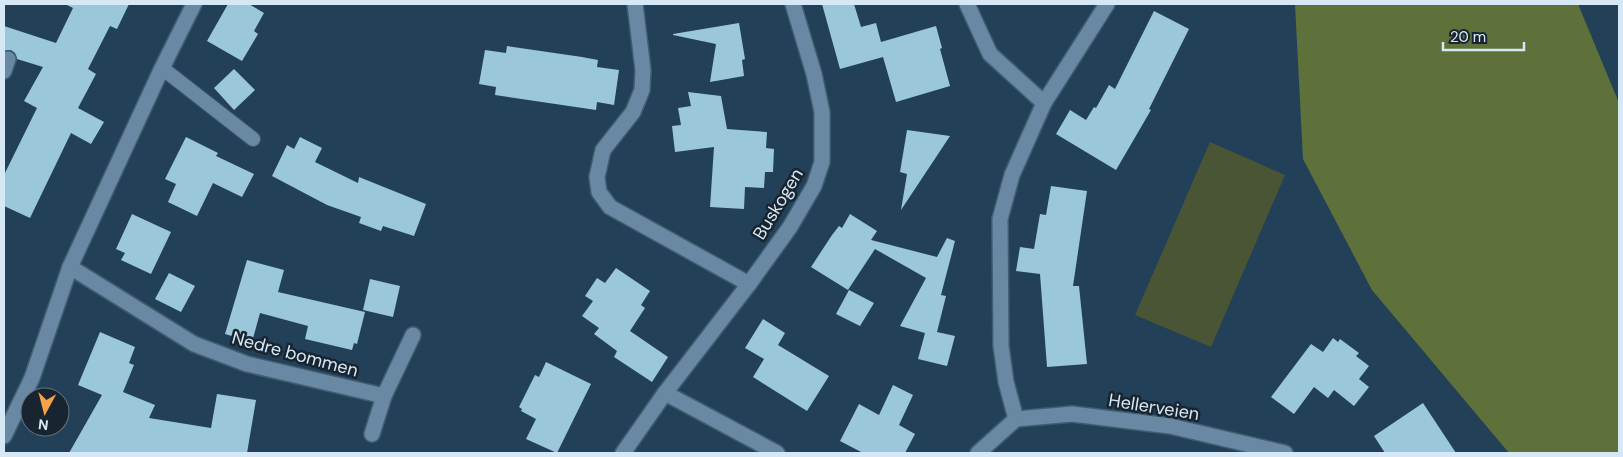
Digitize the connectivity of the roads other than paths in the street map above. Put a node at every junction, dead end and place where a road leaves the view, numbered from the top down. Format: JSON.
{"nodes":[{"id":1,"x":194,"y":4,"type":"edge"},
{"id":2,"x":635,"y":4,"type":"edge"},
{"id":3,"x":793,"y":4,"type":"edge"},
{"id":4,"x":967,"y":4,"type":"edge"},
{"id":5,"x":1107,"y":4,"type":"edge"},
{"id":6,"x":162,"y":68,"type":"junction"},
{"id":7,"x":1044,"y":103,"type":"junction"},
{"id":8,"x":253,"y":139,"type":"dead end"},
{"id":9,"x":70,"y":267,"type":"junction"},
{"id":10,"x":749,"y":284,"type":"junction"},
{"id":11,"x":413,"y":335,"type":"dead end"},
{"id":12,"x":665,"y":393,"type":"junction"},
{"id":13,"x":384,"y":396,"type":"junction"},
{"id":14,"x":1016,"y":419,"type":"junction"},
{"id":15,"x":372,"y":434,"type":"dead end"},
{"id":16,"x":4,"y":436,"type":"edge"},
{"id":17,"x":624,"y":453,"type":"edge"},
{"id":18,"x":777,"y":453,"type":"edge"},
{"id":19,"x":978,"y":453,"type":"edge"},
{"id":20,"x":1285,"y":453,"type":"edge"}],
"edges":[{"from":1,"to":6,"type":"street"},
{"from":2,"to":10,"type":"street"},
{"from":3,"to":10,"type":"street","name":"Buskogen"},
{"from":4,"to":7,"type":"street"},
{"from":5,"to":7,"type":"street"},
{"from":6,"to":8,"type":"lane"},
{"from":6,"to":9,"type":"street"},
{"from":7,"to":14,"type":"street"},
{"from":9,"to":13,"type":"street","name":"Nedre bommen"},
{"from":9,"to":16,"type":"street"},
{"from":10,"to":12,"type":"street","name":"Buskogen"},
{"from":11,"to":13,"type":"street"},
{"from":12,"to":17,"type":"street","name":"Buskogen"},
{"from":12,"to":18,"type":"street"},
{"from":13,"to":15,"type":"street"},
{"from":14,"to":19,"type":"street"},
{"from":14,"to":20,"type":"street","name":"Hellerveien"}]}
